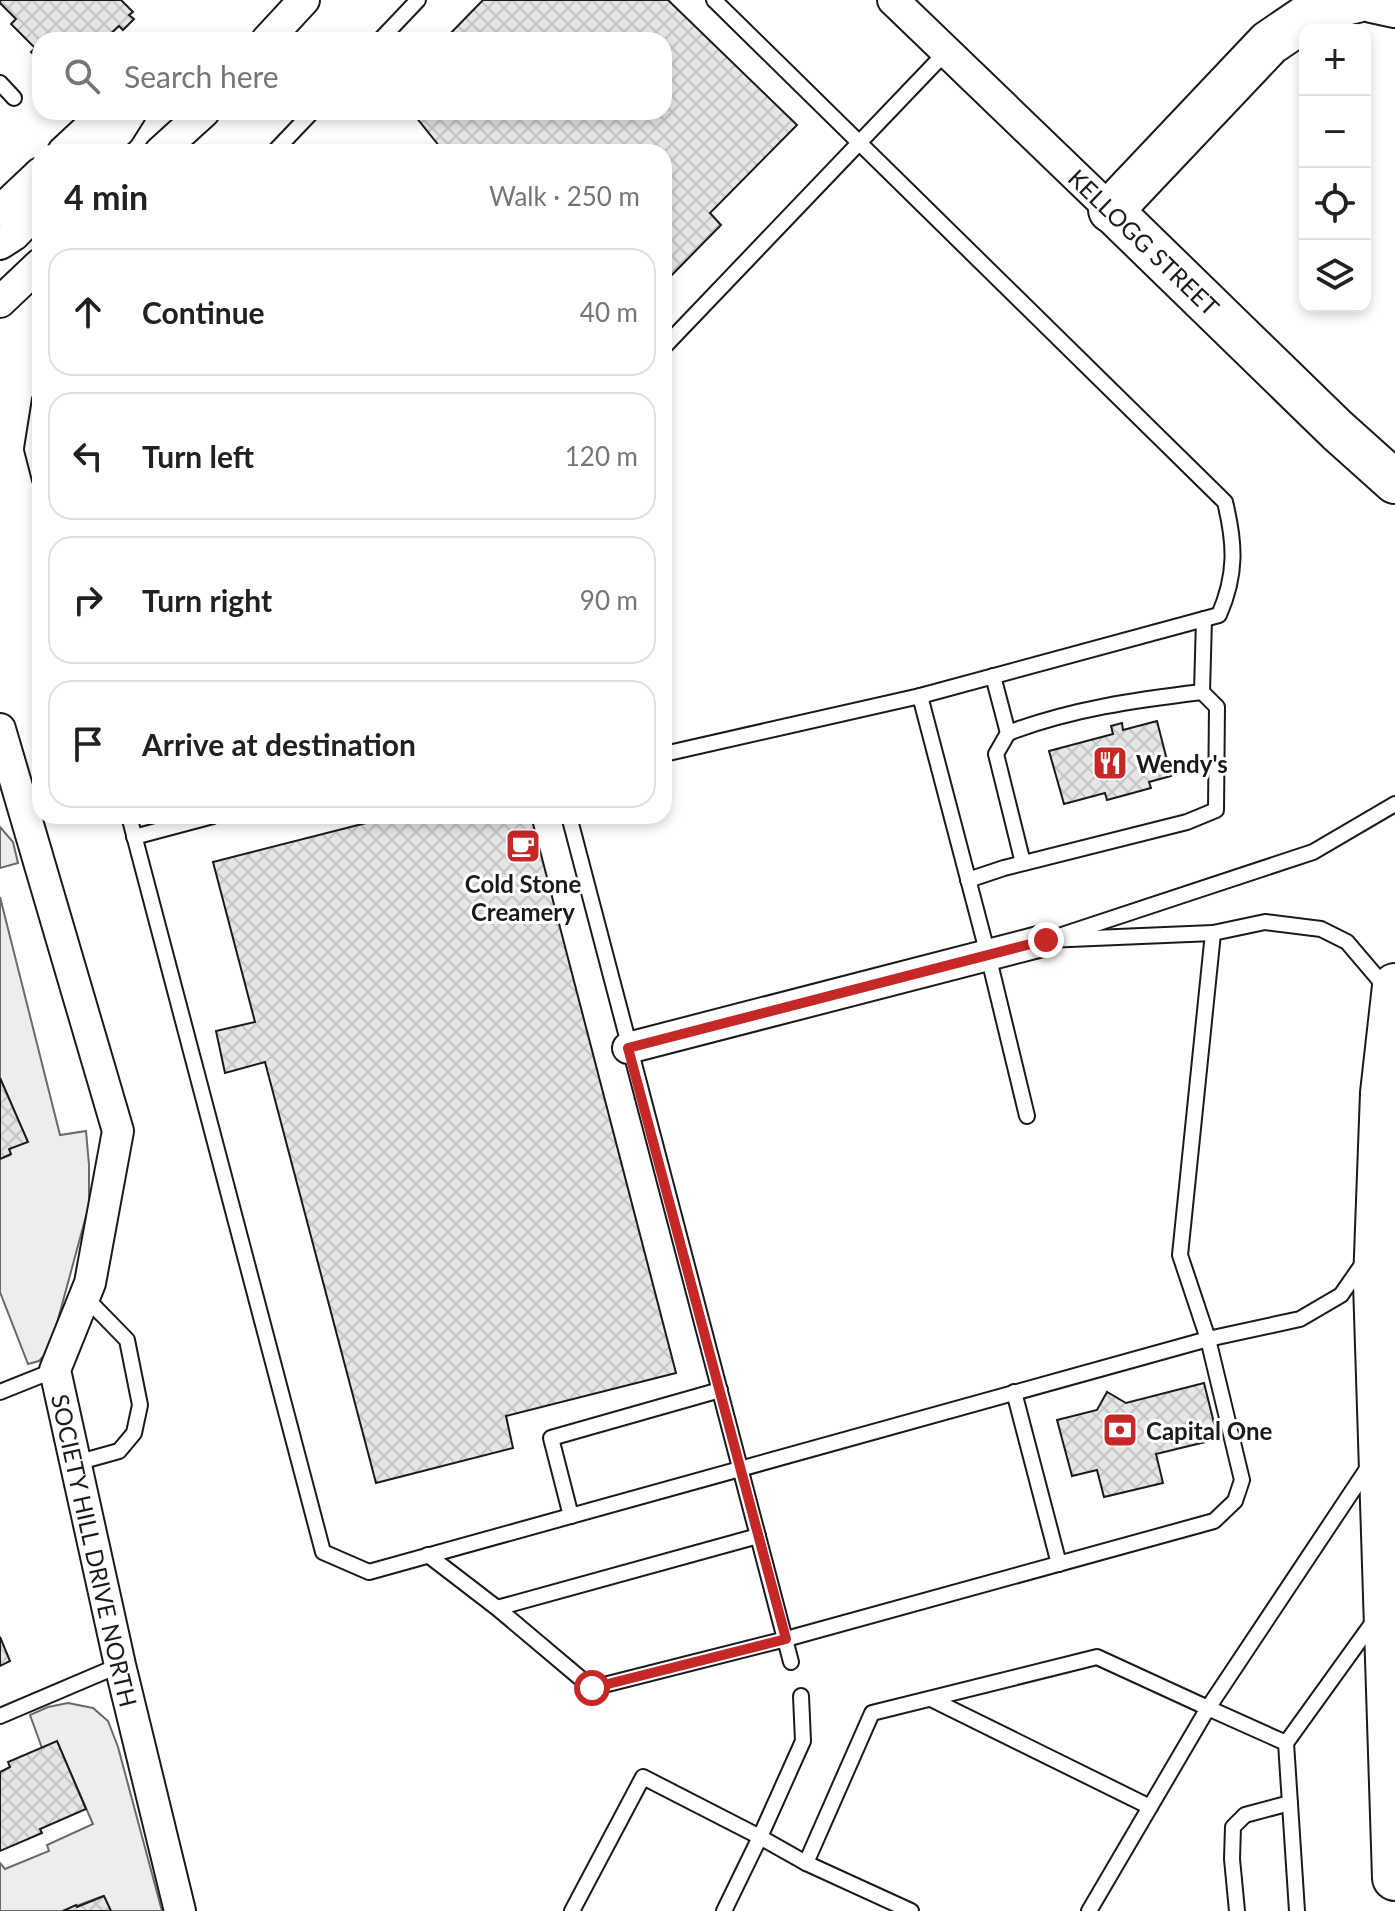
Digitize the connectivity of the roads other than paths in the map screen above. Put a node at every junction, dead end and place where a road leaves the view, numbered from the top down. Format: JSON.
{"nodes":[{"id":1,"x":304,"y":0,"type":"edge"},
{"id":2,"x":418,"y":0,"type":"edge"},
{"id":3,"x":714,"y":0,"type":"edge"},
{"id":4,"x":893,"y":0,"type":"edge"},
{"id":5,"x":1357,"y":0,"type":"edge"},
{"id":6,"x":1372,"y":0,"type":"edge"},
{"id":7,"x":1395,"y":5,"type":"edge"},
{"id":8,"x":269,"y":32,"type":"edge"},
{"id":9,"x":388,"y":32,"type":"edge"},
{"id":10,"x":946,"y":52,"type":"junction"},
{"id":11,"x":0,"y":83,"type":"edge"},
{"id":12,"x":14,"y":98,"type":"dead end"},
{"id":13,"x":97,"y":120,"type":"edge"},
{"id":14,"x":126,"y":120,"type":"edge"},
{"id":15,"x":195,"y":120,"type":"edge"},
{"id":16,"x":304,"y":120,"type":"edge"},
{"id":17,"x":859,"y":143,"type":"junction"},
{"id":18,"x":72,"y":144,"type":"edge"},
{"id":19,"x":105,"y":144,"type":"edge"},
{"id":20,"x":169,"y":144,"type":"edge"},
{"id":21,"x":282,"y":144,"type":"edge"},
{"id":22,"x":32,"y":181,"type":"edge"},
{"id":23,"x":1111,"y":210,"type":"junction"},
{"id":24,"x":0,"y":211,"type":"edge"},
{"id":25,"x":32,"y":216,"type":"edge"},
{"id":26,"x":0,"y":244,"type":"edge"},
{"id":27,"x":32,"y":272,"type":"edge"},
{"id":28,"x":0,"y":302,"type":"edge"},
{"id":29,"x":672,"y":339,"type":"edge"},
{"id":30,"x":1337,"y":430,"type":"junction"},
{"id":31,"x":1395,"y":461,"type":"edge"},
{"id":32,"x":1395,"y":482,"type":"edge"},
{"id":33,"x":1204,"y":619,"type":"junction"},
{"id":34,"x":993,"y":676,"type":"junction"},
{"id":35,"x":1202,"y":692,"type":"junction"},
{"id":36,"x":920,"y":696,"type":"junction"},
{"id":37,"x":0,"y":729,"type":"edge"},
{"id":38,"x":1008,"y":733,"type":"junction"},
{"id":39,"x":672,"y":752,"type":"edge"},
{"id":40,"x":6,"y":774,"type":"edge"},
{"id":41,"x":1395,"y":804,"type":"edge"},
{"id":42,"x":131,"y":824,"type":"edge"},
{"id":43,"x":183,"y":824,"type":"edge"},
{"id":44,"x":571,"y":824,"type":"edge"},
{"id":45,"x":134,"y":837,"type":"junction"},
{"id":46,"x":1023,"y":863,"type":"junction"},
{"id":47,"x":968,"y":880,"type":"junction"},
{"id":48,"x":1213,"y":933,"type":"junction"},
{"id":49,"x":1046,"y":940,"type":"junction"},
{"id":50,"x":988,"y":955,"type":"junction"},
{"id":51,"x":1394,"y":993,"type":"edge"},
{"id":52,"x":628,"y":1048,"type":"junction"},
{"id":53,"x":1027,"y":1116,"type":"dead end"},
{"id":54,"x":1377,"y":1237,"type":"junction"},
{"id":55,"x":85,"y":1297,"type":"junction"},
{"id":56,"x":1208,"y":1339,"type":"junction"},
{"id":57,"x":55,"y":1370,"type":"junction"},
{"id":58,"x":720,"y":1390,"type":"junction"},
{"id":59,"x":0,"y":1392,"type":"edge"},
{"id":60,"x":1014,"y":1392,"type":"junction"},
{"id":61,"x":1380,"y":1449,"type":"junction"},
{"id":62,"x":76,"y":1463,"type":"junction"},
{"id":63,"x":741,"y":1468,"type":"junction"},
{"id":64,"x":571,"y":1516,"type":"junction"},
{"id":65,"x":758,"y":1536,"type":"junction"},
{"id":66,"x":428,"y":1555,"type":"junction"},
{"id":67,"x":1059,"y":1564,"type":"junction"},
{"id":68,"x":1386,"y":1605,"type":"junction"},
{"id":69,"x":497,"y":1608,"type":"junction"},
{"id":70,"x":786,"y":1639,"type":"junction"},
{"id":71,"x":791,"y":1662,"type":"dead end"},
{"id":72,"x":120,"y":1665,"type":"junction"},
{"id":73,"x":801,"y":1696,"type":"dead end"},
{"id":74,"x":931,"y":1699,"type":"junction"},
{"id":75,"x":1208,"y":1708,"type":"junction"},
{"id":76,"x":0,"y":1716,"type":"edge"},
{"id":77,"x":1286,"y":1743,"type":"junction"},
{"id":78,"x":1290,"y":1803,"type":"junction"},
{"id":79,"x":1150,"y":1807,"type":"junction"},
{"id":80,"x":760,"y":1837,"type":"junction"},
{"id":81,"x":806,"y":1863,"type":"junction"},
{"id":82,"x":1395,"y":1878,"type":"edge"},
{"id":83,"x":180,"y":1911,"type":"edge"},
{"id":84,"x":572,"y":1911,"type":"edge"},
{"id":85,"x":724,"y":1911,"type":"edge"},
{"id":86,"x":911,"y":1911,"type":"edge"},
{"id":87,"x":1089,"y":1911,"type":"edge"},
{"id":88,"x":1237,"y":1911,"type":"edge"},
{"id":89,"x":1297,"y":1911,"type":"edge"}],
"edges":[{"from":1,"to":8,"type":"street"},
{"from":2,"to":9,"type":"lane"},
{"from":3,"to":17,"type":"lane"},
{"from":4,"to":10,"type":"street","name":"KELLOGG STREET"},
{"from":5,"to":23,"type":"highway"},
{"from":6,"to":7,"type":"highway"},
{"from":10,"to":17,"type":"lane"},
{"from":10,"to":23,"type":"street","name":"KELLOGG STREET"},
{"from":11,"to":12,"type":"lane"},
{"from":13,"to":18,"type":"street"},
{"from":14,"to":19,"type":"street"},
{"from":15,"to":20,"type":"street"},
{"from":16,"to":21,"type":"lane"},
{"from":17,"to":29,"type":"lane"},
{"from":17,"to":33,"type":"lane"},
{"from":22,"to":24,"type":"street"},
{"from":23,"to":30,"type":"street","name":"KELLOGG STREET"},
{"from":25,"to":26,"type":"street"},
{"from":27,"to":28,"type":"street"},
{"from":30,"to":31,"type":"street"},
{"from":30,"to":32,"type":"street","name":"KELLOGG STREET"},
{"from":33,"to":34,"type":"lane"},
{"from":33,"to":35,"type":"lane"},
{"from":34,"to":36,"type":"lane"},
{"from":34,"to":38,"type":"lane"},
{"from":35,"to":38,"type":"lane"},
{"from":35,"to":46,"type":"lane"},
{"from":36,"to":39,"type":"lane"},
{"from":36,"to":47,"type":"lane"},
{"from":37,"to":40,"type":"street","name":"SOCIETY HILL DRIVE NORTH"},
{"from":38,"to":46,"type":"lane"},
{"from":40,"to":55,"type":"street","name":"SOCIETY HILL DRIVE NORTH"},
{"from":41,"to":49,"type":"lane"},
{"from":42,"to":45,"type":"lane"},
{"from":43,"to":45,"type":"lane"},
{"from":44,"to":52,"type":"lane"},
{"from":45,"to":66,"type":"lane"},
{"from":46,"to":47,"type":"lane"},
{"from":47,"to":50,"type":"lane"},
{"from":48,"to":49,"type":"lane"},
{"from":48,"to":51,"type":"lane"},
{"from":48,"to":56,"type":"lane"},
{"from":49,"to":50,"type":"street"},
{"from":50,"to":52,"type":"street"},
{"from":50,"to":53,"type":"lane"},
{"from":51,"to":54,"type":"highway"},
{"from":52,"to":58,"type":"lane"},
{"from":54,"to":56,"type":"lane"},
{"from":54,"to":61,"type":"highway"},
{"from":55,"to":57,"type":"street","name":"SOCIETY HILL DRIVE NORTH"},
{"from":55,"to":62,"type":"lane"},
{"from":56,"to":60,"type":"lane"},
{"from":56,"to":67,"type":"lane"},
{"from":57,"to":59,"type":"lane"},
{"from":57,"to":62,"type":"street","name":"SOCIETY HILL DRIVE NORTH"},
{"from":58,"to":63,"type":"lane"},
{"from":58,"to":64,"type":"lane"},
{"from":60,"to":63,"type":"lane"},
{"from":60,"to":67,"type":"lane"},
{"from":61,"to":68,"type":"highway"},
{"from":61,"to":75,"type":"lane"},
{"from":62,"to":72,"type":"street","name":"SOCIETY HILL DRIVE NORTH"},
{"from":63,"to":64,"type":"lane"},
{"from":63,"to":65,"type":"lane"},
{"from":64,"to":66,"type":"lane"},
{"from":65,"to":69,"type":"lane"},
{"from":65,"to":70,"type":"lane"},
{"from":66,"to":69,"type":"lane"},
{"from":67,"to":70,"type":"lane"},
{"from":68,"to":77,"type":"lane"},
{"from":68,"to":82,"type":"highway"},
{"from":69,"to":70,"type":"lane"},
{"from":70,"to":71,"type":"lane"},
{"from":72,"to":76,"type":"lane"},
{"from":72,"to":83,"type":"street","name":"SOCIETY HILL DRIVE NORTH"},
{"from":73,"to":80,"type":"lane"},
{"from":74,"to":75,"type":"lane"},
{"from":74,"to":79,"type":"lane"},
{"from":74,"to":81,"type":"lane"},
{"from":75,"to":77,"type":"lane"},
{"from":75,"to":79,"type":"lane"},
{"from":77,"to":78,"type":"lane"},
{"from":78,"to":88,"type":"lane"},
{"from":78,"to":89,"type":"lane"},
{"from":79,"to":87,"type":"lane"},
{"from":80,"to":81,"type":"lane"},
{"from":80,"to":84,"type":"lane"},
{"from":80,"to":85,"type":"lane"},
{"from":81,"to":86,"type":"lane"}]}
